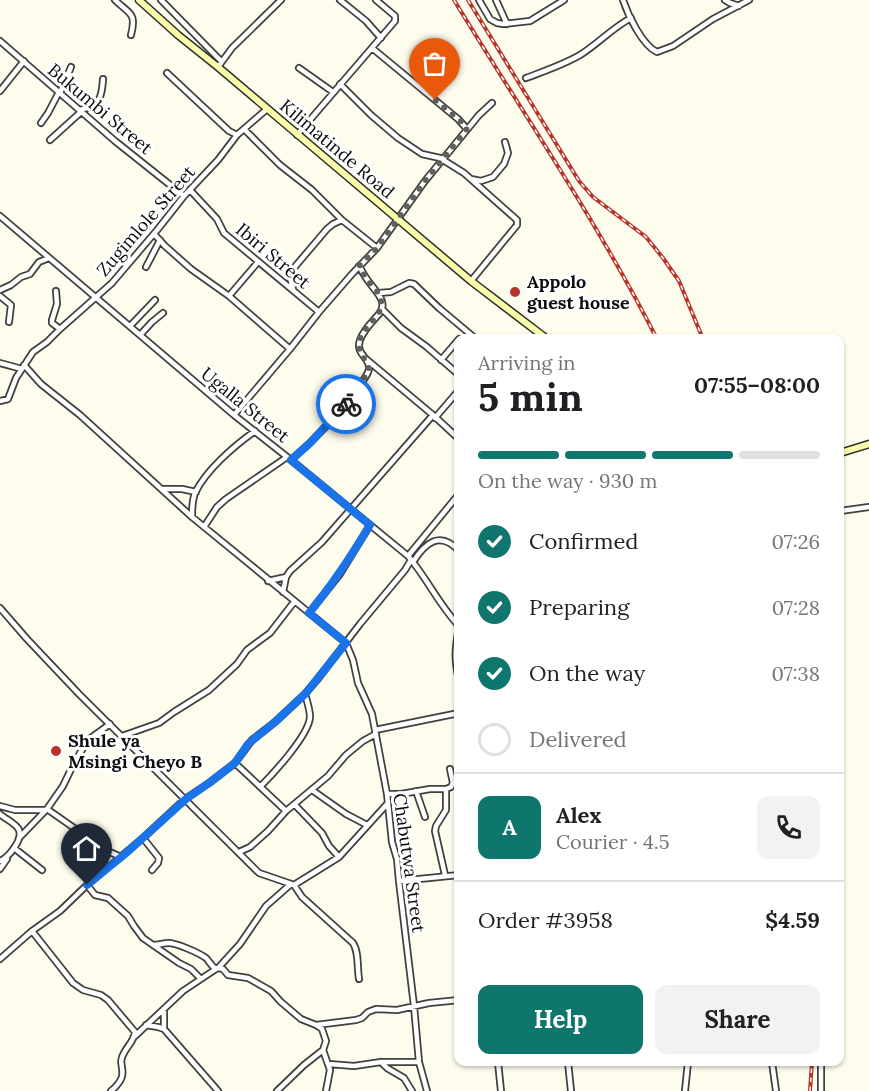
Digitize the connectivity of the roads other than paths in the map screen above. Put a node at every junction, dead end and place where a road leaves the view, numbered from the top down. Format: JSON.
{"nodes":[{"id":1,"x":115,"y":0,"type":"edge"},
{"id":2,"x":139,"y":0,"type":"edge"},
{"id":3,"x":161,"y":0,"type":"edge"},
{"id":4,"x":281,"y":0,"type":"edge"},
{"id":5,"x":340,"y":0,"type":"edge"},
{"id":6,"x":376,"y":0,"type":"edge"},
{"id":7,"x":479,"y":0,"type":"edge"},
{"id":8,"x":496,"y":0,"type":"edge"},
{"id":9,"x":564,"y":0,"type":"edge"},
{"id":10,"x":622,"y":0,"type":"edge"},
{"id":11,"x":725,"y":0,"type":"edge"},
{"id":12,"x":749,"y":0,"type":"edge"},
{"id":13,"x":740,"y":6,"type":"junction"},
{"id":14,"x":631,"y":18,"type":"junction"},
{"id":15,"x":507,"y":24,"type":"junction"},
{"id":16,"x":131,"y":35,"type":"dead end"},
{"id":17,"x":381,"y":38,"type":"junction"},
{"id":18,"x":1,"y":43,"type":"edge"},
{"id":19,"x":372,"y":48,"type":"junction"},
{"id":20,"x":24,"y":61,"type":"junction"},
{"id":21,"x":219,"y":64,"type":"junction"},
{"id":22,"x":71,"y":67,"type":"dead end"},
{"id":23,"x":299,"y":68,"type":"dead end"},
{"id":24,"x":167,"y":73,"type":"dead end"},
{"id":25,"x":526,"y":78,"type":"dead end"},
{"id":26,"x":104,"y":79,"type":"dead end"},
{"id":27,"x":340,"y":84,"type":"junction"},
{"id":28,"x":0,"y":91,"type":"edge"},
{"id":29,"x":333,"y":92,"type":"junction"},
{"id":30,"x":59,"y":93,"type":"junction"},
{"id":31,"x":492,"y":104,"type":"dead end"},
{"id":32,"x":267,"y":109,"type":"junction"},
{"id":33,"x":81,"y":111,"type":"junction"},
{"id":34,"x":41,"y":123,"type":"dead end"},
{"id":35,"x":244,"y":129,"type":"junction"},
{"id":36,"x":467,"y":129,"type":"junction"},
{"id":37,"x":237,"y":135,"type":"junction"},
{"id":38,"x":297,"y":135,"type":"junction"},
{"id":39,"x":50,"y":140,"type":"dead end"},
{"id":40,"x":505,"y":142,"type":"dead end"},
{"id":41,"x":442,"y":160,"type":"junction"},
{"id":42,"x":471,"y":179,"type":"junction"},
{"id":43,"x":190,"y":190,"type":"junction"},
{"id":44,"x":184,"y":196,"type":"junction"},
{"id":45,"x":0,"y":216,"type":"edge"},
{"id":46,"x":398,"y":219,"type":"junction"},
{"id":47,"x":342,"y":220,"type":"junction"},
{"id":48,"x":154,"y":234,"type":"junction"},
{"id":49,"x":160,"y":240,"type":"junction"},
{"id":50,"x":377,"y":248,"type":"junction"},
{"id":51,"x":49,"y":258,"type":"junction"},
{"id":52,"x":258,"y":262,"type":"junction"},
{"id":53,"x":359,"y":266,"type":"junction"},
{"id":54,"x":146,"y":267,"type":"dead end"},
{"id":55,"x":471,"y":281,"type":"junction"},
{"id":56,"x":292,"y":289,"type":"junction"},
{"id":57,"x":0,"y":291,"type":"edge"},
{"id":58,"x":56,"y":291,"type":"dead end"},
{"id":59,"x":379,"y":293,"type":"junction"},
{"id":60,"x":0,"y":296,"type":"edge"},
{"id":61,"x":229,"y":296,"type":"junction"},
{"id":62,"x":94,"y":297,"type":"junction"},
{"id":63,"x":155,"y":300,"type":"dead end"},
{"id":64,"x":382,"y":309,"type":"junction"},
{"id":65,"x":319,"y":312,"type":"junction"},
{"id":66,"x":163,"y":313,"type":"dead end"},
{"id":67,"x":9,"y":322,"type":"dead end"},
{"id":68,"x":130,"y":326,"type":"junction"},
{"id":69,"x":60,"y":328,"type":"junction"},
{"id":70,"x":466,"y":332,"type":"joint"},
{"id":71,"x":469,"y":334,"type":"edge"},
{"id":72,"x":540,"y":334,"type":"edge"},
{"id":73,"x":140,"y":335,"type":"junction"},
{"id":74,"x":454,"y":345,"type":"edge"},
{"id":75,"x":290,"y":350,"type":"junction"},
{"id":76,"x":363,"y":357,"type":"junction"},
{"id":77,"x":441,"y":360,"type":"junction"},
{"id":78,"x":0,"y":363,"type":"edge"},
{"id":79,"x":23,"y":367,"type":"junction"},
{"id":80,"x":454,"y":371,"type":"edge"},
{"id":81,"x":454,"y":395,"type":"edge"},
{"id":82,"x":0,"y":401,"type":"edge"},
{"id":83,"x":234,"y":415,"type":"junction"},
{"id":84,"x":434,"y":416,"type":"junction"},
{"id":85,"x":255,"y":431,"type":"junction"},
{"id":86,"x":454,"y":434,"type":"edge"},
{"id":87,"x":869,"y":444,"type":"edge"},
{"id":88,"x":844,"y":452,"type":"edge"},
{"id":89,"x":289,"y":458,"type":"junction"},
{"id":90,"x":162,"y":489,"type":"junction"},
{"id":91,"x":196,"y":492,"type":"junction"},
{"id":92,"x":454,"y":501,"type":"edge"},
{"id":93,"x":869,"y":507,"type":"edge"},
{"id":94,"x":351,"y":510,"type":"junction"},
{"id":95,"x":844,"y":510,"type":"edge"},
{"id":96,"x":192,"y":517,"type":"junction"},
{"id":97,"x":370,"y":525,"type":"junction"},
{"id":98,"x":204,"y":527,"type":"junction"},
{"id":99,"x":454,"y":547,"type":"edge"},
{"id":100,"x":410,"y":559,"type":"junction"},
{"id":101,"x":286,"y":578,"type":"junction"},
{"id":102,"x":268,"y":581,"type":"junction"},
{"id":103,"x":283,"y":592,"type":"junction"},
{"id":104,"x":294,"y":602,"type":"junction"},
{"id":105,"x":0,"y":608,"type":"edge"},
{"id":106,"x":309,"y":613,"type":"junction"},
{"id":107,"x":454,"y":620,"type":"edge"},
{"id":108,"x":346,"y":643,"type":"junction"},
{"id":109,"x":305,"y":694,"type":"junction"},
{"id":110,"x":454,"y":714,"type":"edge"},
{"id":111,"x":110,"y":724,"type":"junction"},
{"id":112,"x":376,"y":732,"type":"junction"},
{"id":113,"x":122,"y":736,"type":"junction"},
{"id":114,"x":235,"y":763,"type":"junction"},
{"id":115,"x":450,"y":769,"type":"dead end"},
{"id":116,"x":260,"y":787,"type":"junction"},
{"id":117,"x":446,"y":789,"type":"junction"},
{"id":118,"x":312,"y":790,"type":"junction"},
{"id":119,"x":416,"y":792,"type":"junction"},
{"id":120,"x":387,"y":795,"type":"junction"},
{"id":121,"x":186,"y":799,"type":"junction"},
{"id":122,"x":388,"y":803,"type":"junction"},
{"id":123,"x":295,"y":804,"type":"junction"},
{"id":124,"x":0,"y":806,"type":"edge"},
{"id":125,"x":47,"y":810,"type":"junction"},
{"id":126,"x":286,"y":811,"type":"junction"},
{"id":127,"x":0,"y":814,"type":"edge"},
{"id":128,"x":425,"y":817,"type":"dead end"},
{"id":129,"x":368,"y":825,"type":"junction"},
{"id":130,"x":19,"y":838,"type":"junction"},
{"id":131,"x":143,"y":838,"type":"junction"},
{"id":132,"x":14,"y":848,"type":"junction"},
{"id":133,"x":239,"y":852,"type":"junction"},
{"id":134,"x":121,"y":857,"type":"junction"},
{"id":135,"x":339,"y":857,"type":"junction"},
{"id":136,"x":7,"y":859,"type":"junction"},
{"id":137,"x":0,"y":861,"type":"edge"},
{"id":138,"x":0,"y":869,"type":"edge"},
{"id":139,"x":42,"y":870,"type":"dead end"},
{"id":140,"x":152,"y":870,"type":"dead end"},
{"id":141,"x":445,"y":875,"type":"junction"},
{"id":142,"x":454,"y":875,"type":"edge"},
{"id":143,"x":399,"y":881,"type":"junction"},
{"id":144,"x":87,"y":885,"type":"junction"},
{"id":145,"x":293,"y":885,"type":"junction"},
{"id":146,"x":32,"y":931,"type":"junction"},
{"id":147,"x":153,"y":945,"type":"junction"},
{"id":148,"x":0,"y":958,"type":"edge"},
{"id":149,"x":217,"y":968,"type":"junction"},
{"id":150,"x":201,"y":979,"type":"junction"},
{"id":151,"x":359,"y":979,"type":"dead end"},
{"id":152,"x":454,"y":1001,"type":"edge"},
{"id":153,"x":414,"y":1006,"type":"junction"},
{"id":154,"x":164,"y":1011,"type":"junction"},
{"id":155,"x":146,"y":1025,"type":"junction"},
{"id":156,"x":316,"y":1025,"type":"junction"},
{"id":157,"x":164,"y":1029,"type":"junction"},
{"id":158,"x":135,"y":1036,"type":"junction"},
{"id":159,"x":323,"y":1050,"type":"junction"},
{"id":160,"x":313,"y":1059,"type":"junction"},
{"id":161,"x":381,"y":1062,"type":"junction"},
{"id":162,"x":419,"y":1062,"type":"junction"},
{"id":163,"x":328,"y":1063,"type":"junction"},
{"id":164,"x":498,"y":1066,"type":"edge"},
{"id":165,"x":568,"y":1066,"type":"edge"},
{"id":166,"x":688,"y":1066,"type":"edge"},
{"id":167,"x":773,"y":1066,"type":"edge"},
{"id":168,"x":821,"y":1066,"type":"edge"},
{"id":169,"x":571,"y":1089,"type":"edge"},
{"id":170,"x":111,"y":1091,"type":"edge"},
{"id":171,"x":218,"y":1091,"type":"edge"},
{"id":172,"x":277,"y":1091,"type":"edge"},
{"id":173,"x":326,"y":1091,"type":"edge"},
{"id":174,"x":412,"y":1091,"type":"edge"},
{"id":175,"x":427,"y":1091,"type":"edge"},
{"id":176,"x":501,"y":1091,"type":"edge"},
{"id":177,"x":576,"y":1091,"type":"edge"},
{"id":178,"x":685,"y":1091,"type":"edge"},
{"id":179,"x":776,"y":1091,"type":"edge"},
{"id":180,"x":821,"y":1091,"type":"edge"}],
"edges":[{"from":1,"to":16,"type":"street"},
{"from":2,"to":21,"type":"main road","name":"Kilimatinde Road"},
{"from":3,"to":21,"type":"street"},
{"from":4,"to":21,"type":"street"},
{"from":5,"to":17,"type":"street"},
{"from":6,"to":17,"type":"street"},
{"from":7,"to":15,"type":"street"},
{"from":8,"to":15,"type":"street"},
{"from":9,"to":15,"type":"street"},
{"from":10,"to":14,"type":"street"},
{"from":11,"to":13,"type":"street"},
{"from":12,"to":13,"type":"street"},
{"from":13,"to":14,"type":"street"},
{"from":14,"to":25,"type":"street"},
{"from":17,"to":19,"type":"street"},
{"from":18,"to":20,"type":"street","name":"Bukumbi Street"},
{"from":19,"to":27,"type":"street"},
{"from":19,"to":36,"type":"street"},
{"from":20,"to":28,"type":"street"},
{"from":20,"to":30,"type":"street","name":"Bukumbi Street"},
{"from":21,"to":32,"type":"main road","name":"Kilimatinde Road"},
{"from":22,"to":30,"type":"street"},
{"from":23,"to":29,"type":"street"},
{"from":24,"to":37,"type":"street"},
{"from":26,"to":33,"type":"street"},
{"from":27,"to":29,"type":"street"},
{"from":27,"to":41,"type":"street"},
{"from":29,"to":38,"type":"street"},
{"from":30,"to":33,"type":"street","name":"Bukumbi Street"},
{"from":30,"to":34,"type":"street"},
{"from":31,"to":36,"type":"street"},
{"from":32,"to":35,"type":"street","name":"Zugimlole Street"},
{"from":32,"to":38,"type":"main road","name":"Kilimatinde Road"},
{"from":33,"to":39,"type":"street"},
{"from":33,"to":44,"type":"street","name":"Bukumbi Street"},
{"from":35,"to":37,"type":"street","name":"Zugimlole Street"},
{"from":35,"to":47,"type":"street"},
{"from":36,"to":41,"type":"street"},
{"from":37,"to":43,"type":"street","name":"Zugimlole Street"},
{"from":38,"to":46,"type":"main road","name":"Kilimatinde Road"},
{"from":40,"to":42,"type":"street"},
{"from":41,"to":42,"type":"street"},
{"from":41,"to":46,"type":"street"},
{"from":42,"to":55,"type":"street"},
{"from":43,"to":44,"type":"street","name":"Zugimlole Street"},
{"from":43,"to":52,"type":"street","name":"Ibiri Street"},
{"from":44,"to":48,"type":"street","name":"Zugimlole Street"},
{"from":45,"to":51,"type":"street","name":"Ugalla Street"},
{"from":46,"to":50,"type":"street"},
{"from":46,"to":55,"type":"main road","name":"Kilimatinde Road"},
{"from":47,"to":50,"type":"street"},
{"from":47,"to":56,"type":"street"},
{"from":48,"to":49,"type":"street"},
{"from":48,"to":62,"type":"street","name":"Zugimlole Street"},
{"from":49,"to":54,"type":"street"},
{"from":49,"to":61,"type":"street"},
{"from":50,"to":53,"type":"street"},
{"from":51,"to":57,"type":"street"},
{"from":51,"to":62,"type":"street","name":"Ugalla Street"},
{"from":52,"to":56,"type":"street","name":"Ibiri Street"},
{"from":52,"to":61,"type":"street"},
{"from":53,"to":59,"type":"street"},
{"from":53,"to":65,"type":"street"},
{"from":55,"to":72,"type":"main road","name":"Kilimatinde Road"},
{"from":56,"to":65,"type":"street","name":"Ibiri Street"},
{"from":58,"to":69,"type":"street"},
{"from":59,"to":64,"type":"street"},
{"from":59,"to":70,"type":"street"},
{"from":60,"to":67,"type":"street"},
{"from":61,"to":75,"type":"street"},
{"from":62,"to":68,"type":"street","name":"Ugalla Street"},
{"from":62,"to":69,"type":"street","name":"Zugimlole Street"},
{"from":63,"to":68,"type":"street"},
{"from":64,"to":76,"type":"street"},
{"from":64,"to":77,"type":"street"},
{"from":65,"to":75,"type":"street"},
{"from":66,"to":73,"type":"street"},
{"from":68,"to":73,"type":"street","name":"Ugalla Street"},
{"from":69,"to":79,"type":"street","name":"Zugimlole Street"},
{"from":70,"to":71,"type":"street"},
{"from":73,"to":83,"type":"street","name":"Ugalla Street"},
{"from":74,"to":77,"type":"street"},
{"from":75,"to":83,"type":"street"},
{"from":76,"to":84,"type":"street"},
{"from":76,"to":89,"type":"street"},
{"from":77,"to":80,"type":"street"},
{"from":78,"to":79,"type":"street"},
{"from":79,"to":82,"type":"street","name":"Zugimlole Street"},
{"from":79,"to":90,"type":"street"},
{"from":81,"to":84,"type":"street"},
{"from":83,"to":85,"type":"street","name":"Ugalla Street"},
{"from":84,"to":86,"type":"street"},
{"from":84,"to":94,"type":"street"},
{"from":85,"to":89,"type":"street","name":"Ugalla Street"},
{"from":85,"to":91,"type":"street"},
{"from":87,"to":88,"type":"main road"},
{"from":89,"to":94,"type":"street","name":"Ugalla Street"},
{"from":89,"to":98,"type":"street"},
{"from":90,"to":91,"type":"street"},
{"from":90,"to":96,"type":"street"},
{"from":91,"to":96,"type":"street"},
{"from":92,"to":100,"type":"street"},
{"from":93,"to":95,"type":"street"},
{"from":94,"to":97,"type":"street","name":"Ugalla Street"},
{"from":94,"to":101,"type":"street"},
{"from":96,"to":98,"type":"street"},
{"from":97,"to":100,"type":"street","name":"Ugalla Street"},
{"from":97,"to":106,"type":"street"},
{"from":98,"to":102,"type":"street"},
{"from":99,"to":100,"type":"street"},
{"from":100,"to":107,"type":"street","name":"Ugalla Street"},
{"from":100,"to":108,"type":"street"},
{"from":101,"to":102,"type":"street"},
{"from":101,"to":103,"type":"street"},
{"from":102,"to":103,"type":"street"},
{"from":103,"to":104,"type":"street"},
{"from":104,"to":106,"type":"street"},
{"from":104,"to":113,"type":"street"},
{"from":105,"to":111,"type":"street"},
{"from":106,"to":108,"type":"street"},
{"from":108,"to":109,"type":"street"},
{"from":108,"to":112,"type":"street","name":"Chabutwa Street"},
{"from":109,"to":114,"type":"street"},
{"from":109,"to":116,"type":"street"},
{"from":110,"to":112,"type":"street"},
{"from":111,"to":113,"type":"street"},
{"from":111,"to":125,"type":"street"},
{"from":112,"to":118,"type":"street"},
{"from":112,"to":120,"type":"street","name":"Chabutwa Street"},
{"from":113,"to":121,"type":"street"},
{"from":114,"to":116,"type":"street"},
{"from":114,"to":121,"type":"street"},
{"from":115,"to":117,"type":"street"},
{"from":116,"to":126,"type":"street"},
{"from":117,"to":119,"type":"street"},
{"from":117,"to":141,"type":"street"},
{"from":118,"to":123,"type":"street"},
{"from":118,"to":129,"type":"street"},
{"from":119,"to":120,"type":"street"},
{"from":119,"to":128,"type":"street"},
{"from":120,"to":122,"type":"street","name":"Chabutwa Street"},
{"from":121,"to":131,"type":"street"},
{"from":121,"to":133,"type":"street"},
{"from":122,"to":129,"type":"street"},
{"from":122,"to":143,"type":"street","name":"Chabutwa Street"},
{"from":123,"to":126,"type":"street"},
{"from":123,"to":135,"type":"street"},
{"from":124,"to":125,"type":"street"},
{"from":125,"to":130,"type":"street"},
{"from":125,"to":134,"type":"street"},
{"from":126,"to":133,"type":"street"},
{"from":127,"to":130,"type":"street"},
{"from":129,"to":135,"type":"street"},
{"from":130,"to":132,"type":"street"},
{"from":131,"to":134,"type":"street"},
{"from":131,"to":140,"type":"street"},
{"from":132,"to":136,"type":"street"},
{"from":132,"to":139,"type":"street"},
{"from":133,"to":145,"type":"street"},
{"from":134,"to":144,"type":"street"},
{"from":135,"to":145,"type":"street"},
{"from":136,"to":137,"type":"street"},
{"from":136,"to":138,"type":"street"},
{"from":141,"to":142,"type":"street"},
{"from":141,"to":143,"type":"street"},
{"from":143,"to":153,"type":"street","name":"Chabutwa Street"},
{"from":144,"to":146,"type":"street"},
{"from":144,"to":147,"type":"street"},
{"from":145,"to":149,"type":"street"},
{"from":145,"to":151,"type":"street"},
{"from":146,"to":148,"type":"street"},
{"from":146,"to":158,"type":"street"},
{"from":147,"to":149,"type":"street"},
{"from":147,"to":150,"type":"street"},
{"from":149,"to":150,"type":"street"},
{"from":149,"to":156,"type":"street"},
{"from":150,"to":154,"type":"street"},
{"from":152,"to":153,"type":"street"},
{"from":153,"to":156,"type":"street"},
{"from":153,"to":162,"type":"street","name":"Chabutwa Street"},
{"from":154,"to":155,"type":"street"},
{"from":154,"to":157,"type":"street"},
{"from":155,"to":157,"type":"street"},
{"from":155,"to":158,"type":"street"},
{"from":156,"to":159,"type":"street"},
{"from":157,"to":171,"type":"street"},
{"from":158,"to":170,"type":"street"},
{"from":159,"to":160,"type":"street"},
{"from":159,"to":163,"type":"street"},
{"from":160,"to":163,"type":"street"},
{"from":160,"to":172,"type":"street"},
{"from":161,"to":162,"type":"street"},
{"from":161,"to":163,"type":"street"},
{"from":161,"to":174,"type":"street"},
{"from":162,"to":175,"type":"street","name":"Chabutwa Street"},
{"from":163,"to":173,"type":"street"},
{"from":164,"to":176,"type":"street"},
{"from":165,"to":169,"type":"street"},
{"from":166,"to":178,"type":"street"},
{"from":167,"to":179,"type":"street"},
{"from":168,"to":180,"type":"street"},
{"from":169,"to":177,"type":"street"}]}
